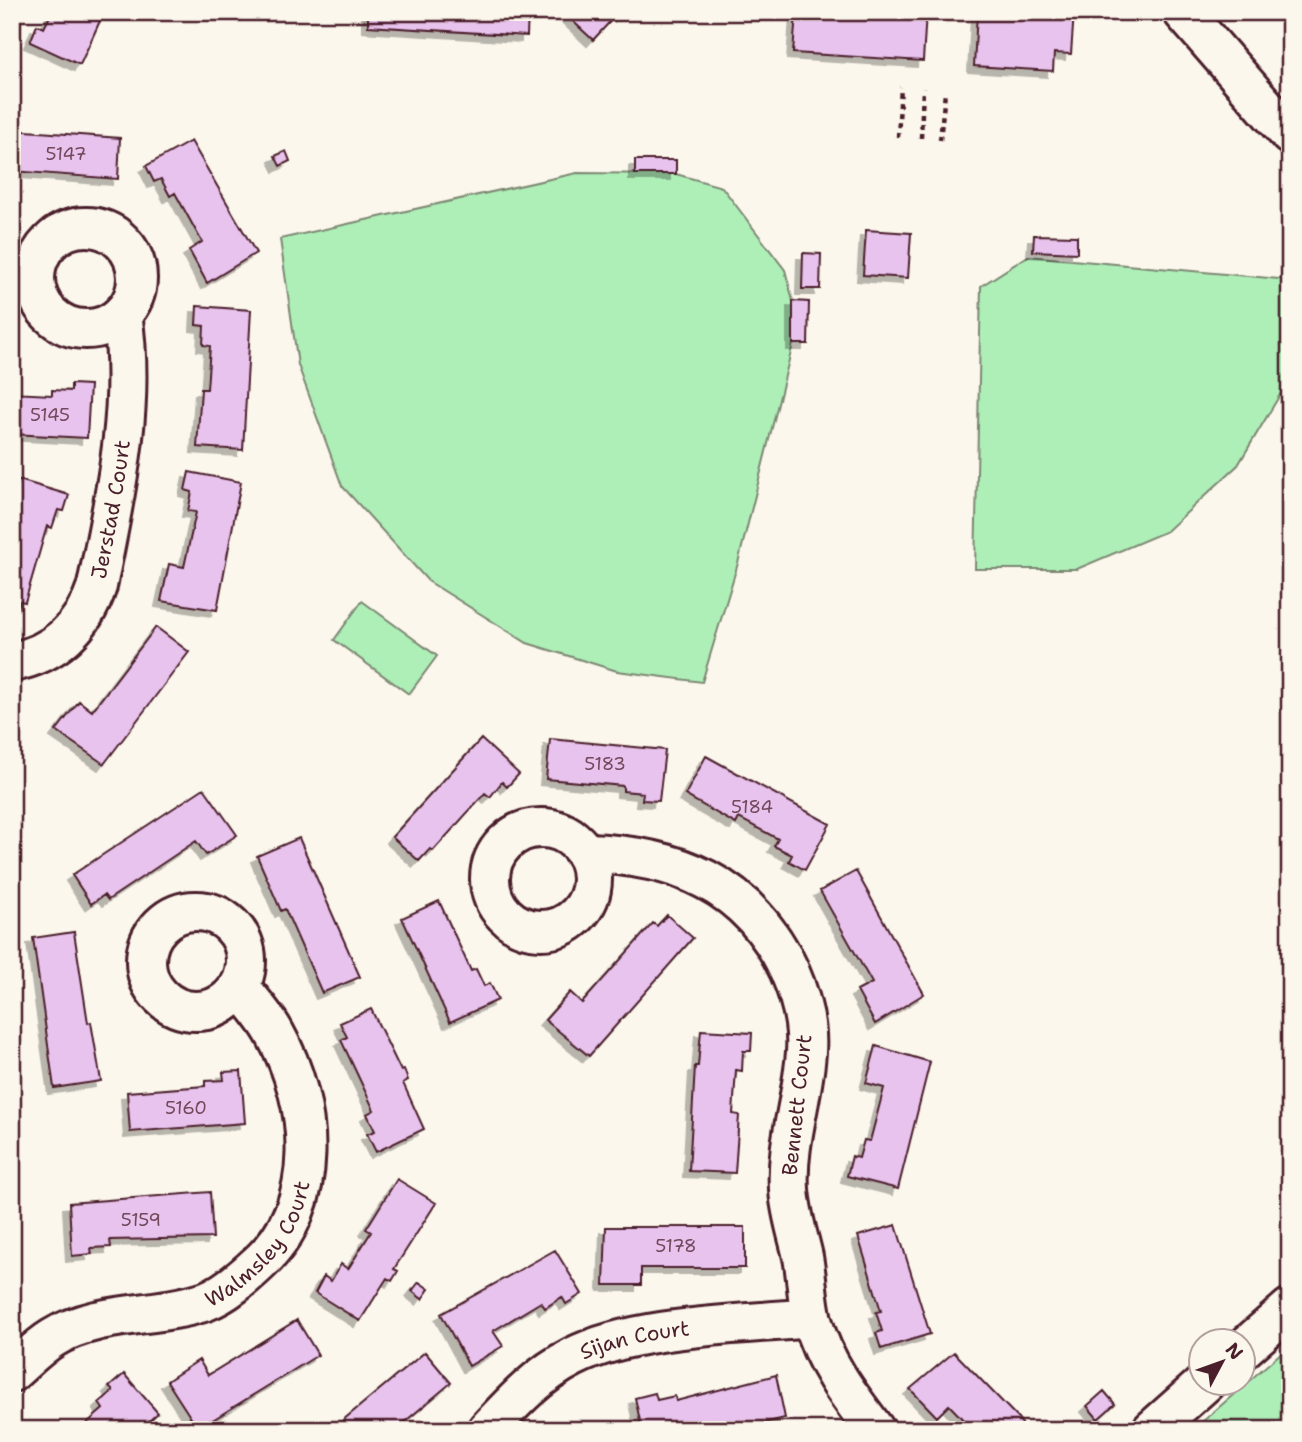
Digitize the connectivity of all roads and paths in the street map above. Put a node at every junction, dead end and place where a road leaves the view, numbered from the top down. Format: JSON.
{"nodes":[{"id":1,"x":1184,"y":12,"type":"edge"},
{"id":2,"x":901,"y":87,"type":"dead end"},
{"id":3,"x":923,"y":88,"type":"dead end"},
{"id":4,"x":945,"y":93,"type":"dead end"},
{"id":5,"x":1290,"y":135,"type":"edge"},
{"id":6,"x":898,"y":137,"type":"dead end"},
{"id":7,"x":920,"y":138,"type":"dead end"},
{"id":8,"x":940,"y":140,"type":"dead end"},
{"id":9,"x":122,"y":314,"type":"dead end"},
{"id":10,"x":12,"y":662,"type":"edge"},
{"id":11,"x":585,"y":852,"type":"dead end"},
{"id":12,"x":240,"y":987,"type":"dead end"},
{"id":13,"x":1290,"y":1308,"type":"edge"},
{"id":14,"x":811,"y":1318,"type":"junction"},
{"id":15,"x":1256,"y":1338,"type":"edge"},
{"id":16,"x":12,"y":1372,"type":"edge"},
{"id":17,"x":1190,"y":1396,"type":"edge"},
{"id":18,"x":487,"y":1430,"type":"edge"},
{"id":19,"x":875,"y":1430,"type":"edge"},
{"id":20,"x":1152,"y":1430,"type":"edge"}],
"edges":[{"from":1,"to":5,"type":"street"},
{"from":2,"to":6,"type":"path"},
{"from":3,"to":7,"type":"path"},
{"from":4,"to":8,"type":"path"},
{"from":9,"to":10,"type":"street","name":"Jerstad Court"},
{"from":11,"to":14,"type":"street","name":"Bennett Court"},
{"from":12,"to":16,"type":"street","name":"Walmsley Court"},
{"from":13,"to":15,"type":"street"},
{"from":14,"to":18,"type":"street","name":"Sijan Court"},
{"from":14,"to":19,"type":"street","name":"Bennett Court"},
{"from":17,"to":20,"type":"street"}]}
